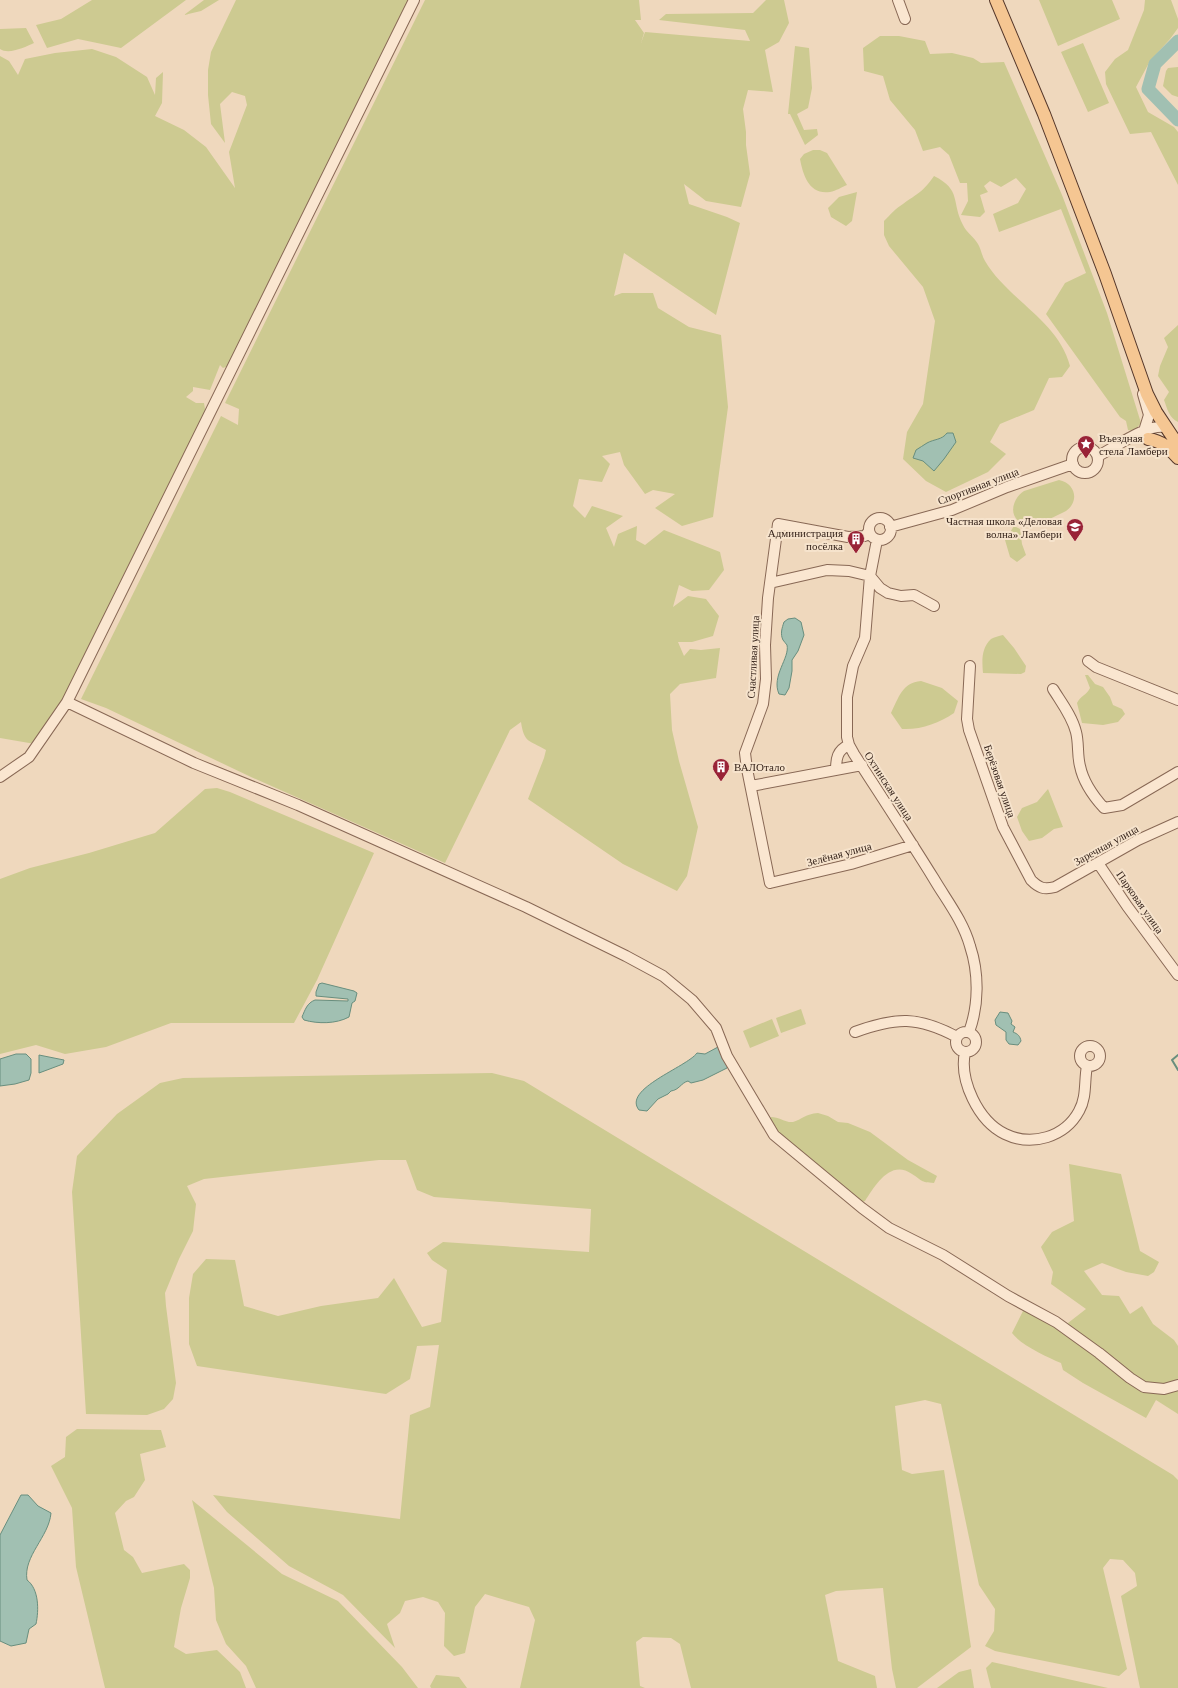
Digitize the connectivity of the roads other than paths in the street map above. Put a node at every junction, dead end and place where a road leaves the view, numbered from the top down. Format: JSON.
{"nodes":[{"id":1,"x":414,"y":0,"type":"edge"},
{"id":2,"x":898,"y":0,"type":"edge"},
{"id":3,"x":996,"y":0,"type":"edge"},
{"id":4,"x":905,"y":19,"type":"dead end"},
{"id":5,"x":1143,"y":382,"type":"junction"},
{"id":6,"x":1165,"y":427,"type":"junction"},
{"id":7,"x":1146,"y":435,"type":"junction"},
{"id":8,"x":1178,"y":445,"type":"edge"},
{"id":9,"x":1101,"y":454,"type":"junction"},
{"id":10,"x":1178,"y":458,"type":"edge"},
{"id":11,"x":1073,"y":464,"type":"junction"},
{"id":12,"x":890,"y":527,"type":"junction"},
{"id":13,"x":869,"y":531,"type":"junction"},
{"id":14,"x":878,"y":540,"type":"junction"},
{"id":15,"x":870,"y":576,"type":"junction"},
{"id":16,"x":770,"y":582,"type":"junction"},
{"id":17,"x":934,"y":606,"type":"dead end"},
{"id":18,"x":1088,"y":661,"type":"dead end"},
{"id":19,"x":970,"y":666,"type":"dead end"},
{"id":20,"x":1053,"y":688,"type":"dead end"},
{"id":21,"x":1178,"y":700,"type":"edge"},
{"id":22,"x":67,"y":702,"type":"junction"},
{"id":23,"x":849,"y":745,"type":"junction"},
{"id":24,"x":862,"y":766,"type":"junction"},
{"id":25,"x":836,"y":770,"type":"junction"},
{"id":26,"x":1178,"y":772,"type":"edge"},
{"id":27,"x":0,"y":777,"type":"edge"},
{"id":28,"x":751,"y":786,"type":"junction"},
{"id":29,"x":1178,"y":822,"type":"edge"},
{"id":30,"x":913,"y":845,"type":"junction"},
{"id":31,"x":1098,"y":863,"type":"junction"},
{"id":32,"x":770,"y":883,"type":"joint"},
{"id":33,"x":1046,"y":889,"type":"joint"},
{"id":34,"x":1178,"y":975,"type":"edge"},
{"id":35,"x":855,"y":1032,"type":"dead end"},
{"id":36,"x":969,"y":1032,"type":"junction"},
{"id":37,"x":957,"y":1037,"type":"junction"},
{"id":38,"x":965,"y":1052,"type":"junction"},
{"id":39,"x":1087,"y":1066,"type":"dead end"},
{"id":40,"x":1178,"y":1385,"type":"edge"}],
"edges":[{"from":1,"to":22,"type":"street"},
{"from":2,"to":4,"type":"street"},
{"from":3,"to":5,"type":"main road"},
{"from":5,"to":6,"type":"main road"},
{"from":5,"to":7,"type":"street"},
{"from":6,"to":7,"type":"main road"},
{"from":6,"to":8,"type":"main road"},
{"from":7,"to":9,"type":"street"},
{"from":7,"to":10,"type":"main road"},
{"from":9,"to":11,"type":"street"},
{"from":9,"to":11,"type":"street"},
{"from":11,"to":12,"type":"street","name":"Спортивная улица"},
{"from":12,"to":13,"type":"street"},
{"from":12,"to":14,"type":"street"},
{"from":13,"to":14,"type":"street"},
{"from":13,"to":16,"type":"street","name":"Счастливая улица"},
{"from":14,"to":15,"type":"street","name":"Охтинская улица"},
{"from":15,"to":16,"type":"street"},
{"from":15,"to":17,"type":"street"},
{"from":15,"to":23,"type":"street","name":"Охтинская улица"},
{"from":16,"to":28,"type":"street","name":"Счастливая улица"},
{"from":18,"to":21,"type":"street"},
{"from":19,"to":33,"type":"street","name":"Берёзовая улица"},
{"from":20,"to":26,"type":"street"},
{"from":22,"to":27,"type":"street"},
{"from":22,"to":40,"type":"street"},
{"from":23,"to":24,"type":"street","name":"Охтинская улица"},
{"from":23,"to":25,"type":"street"},
{"from":24,"to":25,"type":"street"},
{"from":24,"to":30,"type":"street","name":"Охтинская улица"},
{"from":25,"to":28,"type":"street"},
{"from":28,"to":32,"type":"street","name":"Счастливая улица"},
{"from":29,"to":31,"type":"street","name":"Заречная улица"},
{"from":30,"to":32,"type":"street","name":"Зелёная улица"},
{"from":30,"to":36,"type":"street","name":"Охтинская улица"},
{"from":31,"to":33,"type":"street","name":"Заречная улица"},
{"from":31,"to":34,"type":"street","name":"Парковая улица"},
{"from":35,"to":37,"type":"street"},
{"from":36,"to":37,"type":"street"},
{"from":36,"to":38,"type":"street"},
{"from":37,"to":38,"type":"street"},
{"from":38,"to":39,"type":"street"}]}
